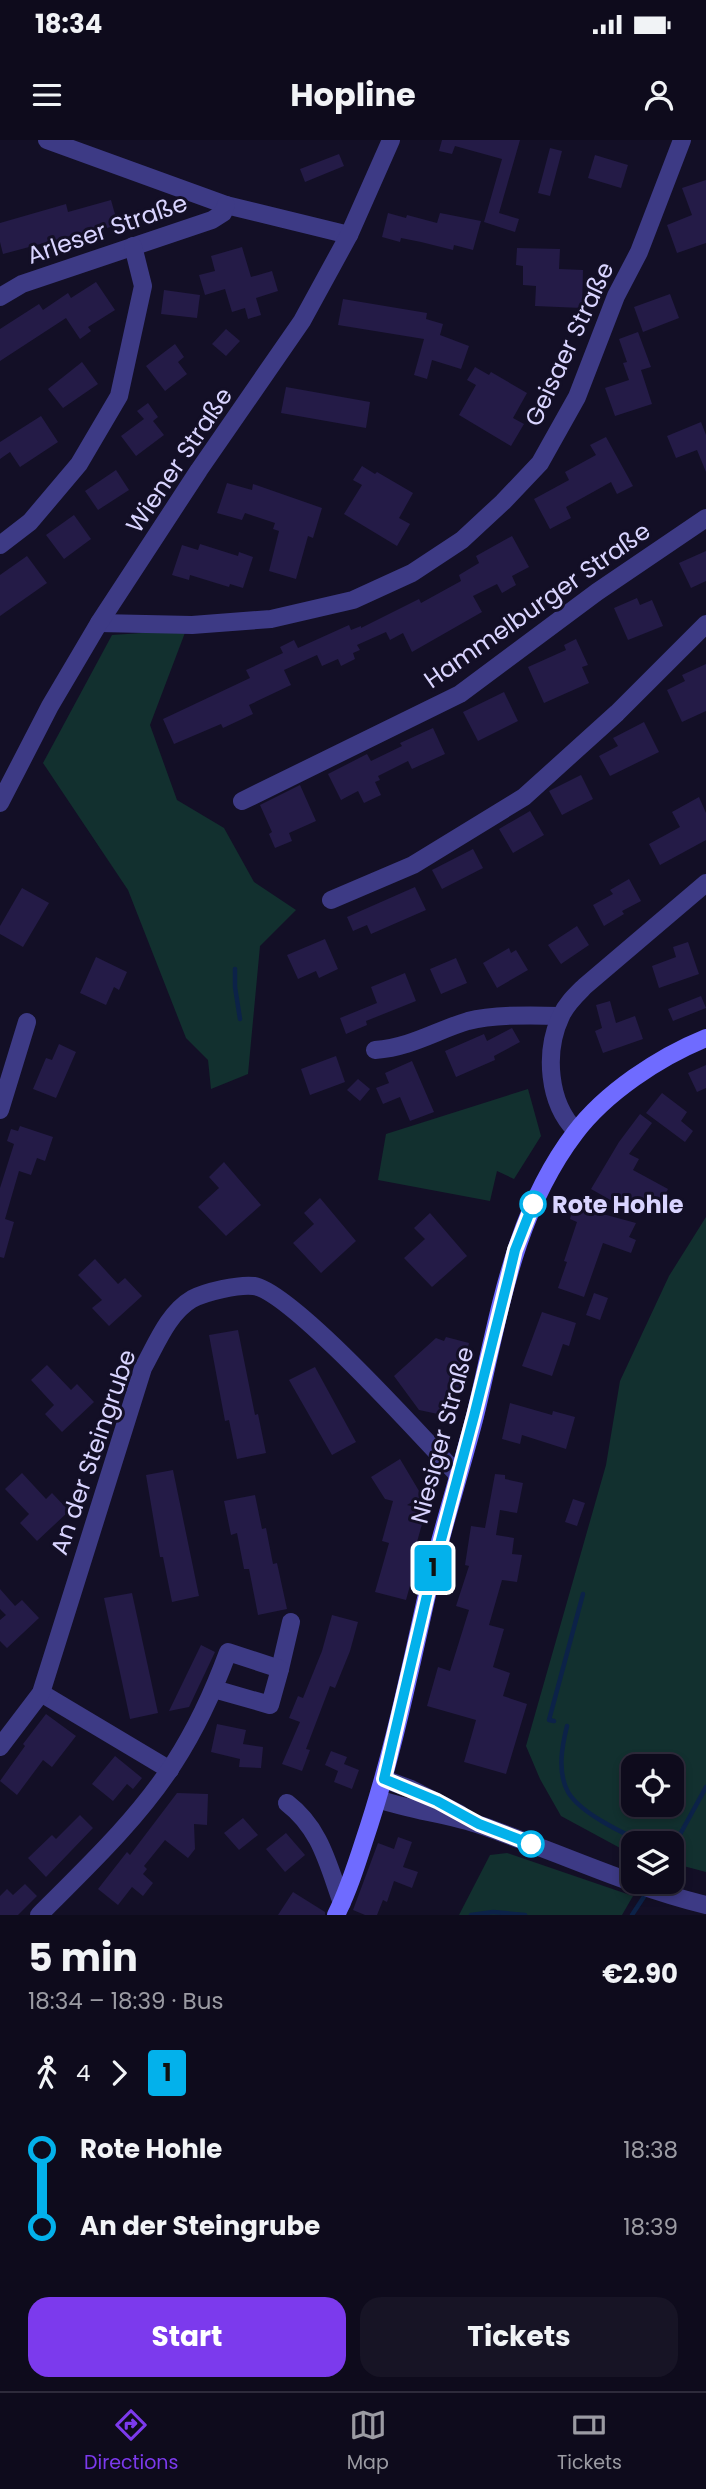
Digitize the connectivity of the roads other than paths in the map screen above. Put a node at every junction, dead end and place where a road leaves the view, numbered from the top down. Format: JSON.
{"nodes":[{"id":1,"x":47,"y":140,"type":"edge"},
{"id":2,"x":391,"y":140,"type":"edge"},
{"id":3,"x":682,"y":140,"type":"edge"},
{"id":4,"x":226,"y":205,"type":"junction"},
{"id":5,"x":348,"y":235,"type":"junction"},
{"id":6,"x":133,"y":246,"type":"junction"},
{"id":7,"x":0,"y":297,"type":"edge"},
{"id":8,"x":706,"y":518,"type":"edge"},
{"id":9,"x":0,"y":545,"type":"edge"},
{"id":10,"x":99,"y":623,"type":"junction"},
{"id":11,"x":706,"y":624,"type":"edge"},
{"id":12,"x":242,"y":801,"type":"dead end"},
{"id":13,"x":0,"y":803,"type":"edge"},
{"id":14,"x":706,"y":883,"type":"edge"},
{"id":15,"x":331,"y":900,"type":"dead end"},
{"id":16,"x":561,"y":1016,"type":"junction"},
{"id":17,"x":27,"y":1022,"type":"dead end"},
{"id":18,"x":706,"y":1038,"type":"edge"},
{"id":19,"x":375,"y":1050,"type":"dead end"},
{"id":20,"x":0,"y":1110,"type":"edge"},
{"id":21,"x":576,"y":1131,"type":"junction"},
{"id":22,"x":457,"y":1474,"type":"junction"},
{"id":23,"x":291,"y":1622,"type":"dead end"},
{"id":24,"x":280,"y":1669,"type":"junction"},
{"id":25,"x":214,"y":1689,"type":"junction"},
{"id":26,"x":40,"y":1693,"type":"junction"},
{"id":27,"x":0,"y":1747,"type":"edge"},
{"id":28,"x":170,"y":1770,"type":"junction"},
{"id":29,"x":384,"y":1779,"type":"junction"},
{"id":30,"x":378,"y":1800,"type":"junction"},
{"id":31,"x":287,"y":1803,"type":"dead end"},
{"id":32,"x":479,"y":1824,"type":"junction"},
{"id":33,"x":706,"y":1905,"type":"edge"},
{"id":34,"x":339,"y":1909,"type":"edge"},
{"id":35,"x":40,"y":1915,"type":"edge"}],
"edges":[{"from":1,"to":4,"type":"street","name":"Arleser Straße"},
{"from":2,"to":5,"type":"street","name":"Wiener Straße"},
{"from":3,"to":10,"type":"street","name":"Geisaer Straße"},
{"from":4,"to":5,"type":"street","name":"Arleser Straße"},
{"from":4,"to":6,"type":"street","name":"Arleser Straße"},
{"from":5,"to":10,"type":"street","name":"Wiener Straße"},
{"from":6,"to":7,"type":"street","name":"Arleser Straße"},
{"from":6,"to":9,"type":"street"},
{"from":8,"to":12,"type":"street","name":"Hammelburger Straße"},
{"from":10,"to":13,"type":"street","name":"Wiener Straße"},
{"from":11,"to":15,"type":"street"},
{"from":14,"to":16,"type":"street"},
{"from":16,"to":19,"type":"street"},
{"from":16,"to":21,"type":"street"},
{"from":17,"to":20,"type":"street"},
{"from":18,"to":21,"type":"main road","name":"Niesiger Straße"},
{"from":21,"to":22,"type":"main road","name":"Niesiger Straße"},
{"from":22,"to":26,"type":"street","name":"An der Steingrube"},
{"from":22,"to":29,"type":"main road","name":"Niesiger Straße"},
{"from":23,"to":24,"type":"street"},
{"from":24,"to":25,"type":"street"},
{"from":24,"to":25,"type":"street"},
{"from":25,"to":28,"type":"street"},
{"from":26,"to":27,"type":"street","name":"An der Steingrube"},
{"from":26,"to":28,"type":"street"},
{"from":28,"to":35,"type":"street"},
{"from":29,"to":30,"type":"main road","name":"Niesiger Straße"},
{"from":29,"to":32,"type":"street"},
{"from":30,"to":32,"type":"street"},
{"from":30,"to":34,"type":"main road","name":"Niesiger Straße"},
{"from":31,"to":34,"type":"street"},
{"from":32,"to":33,"type":"street"}]}
